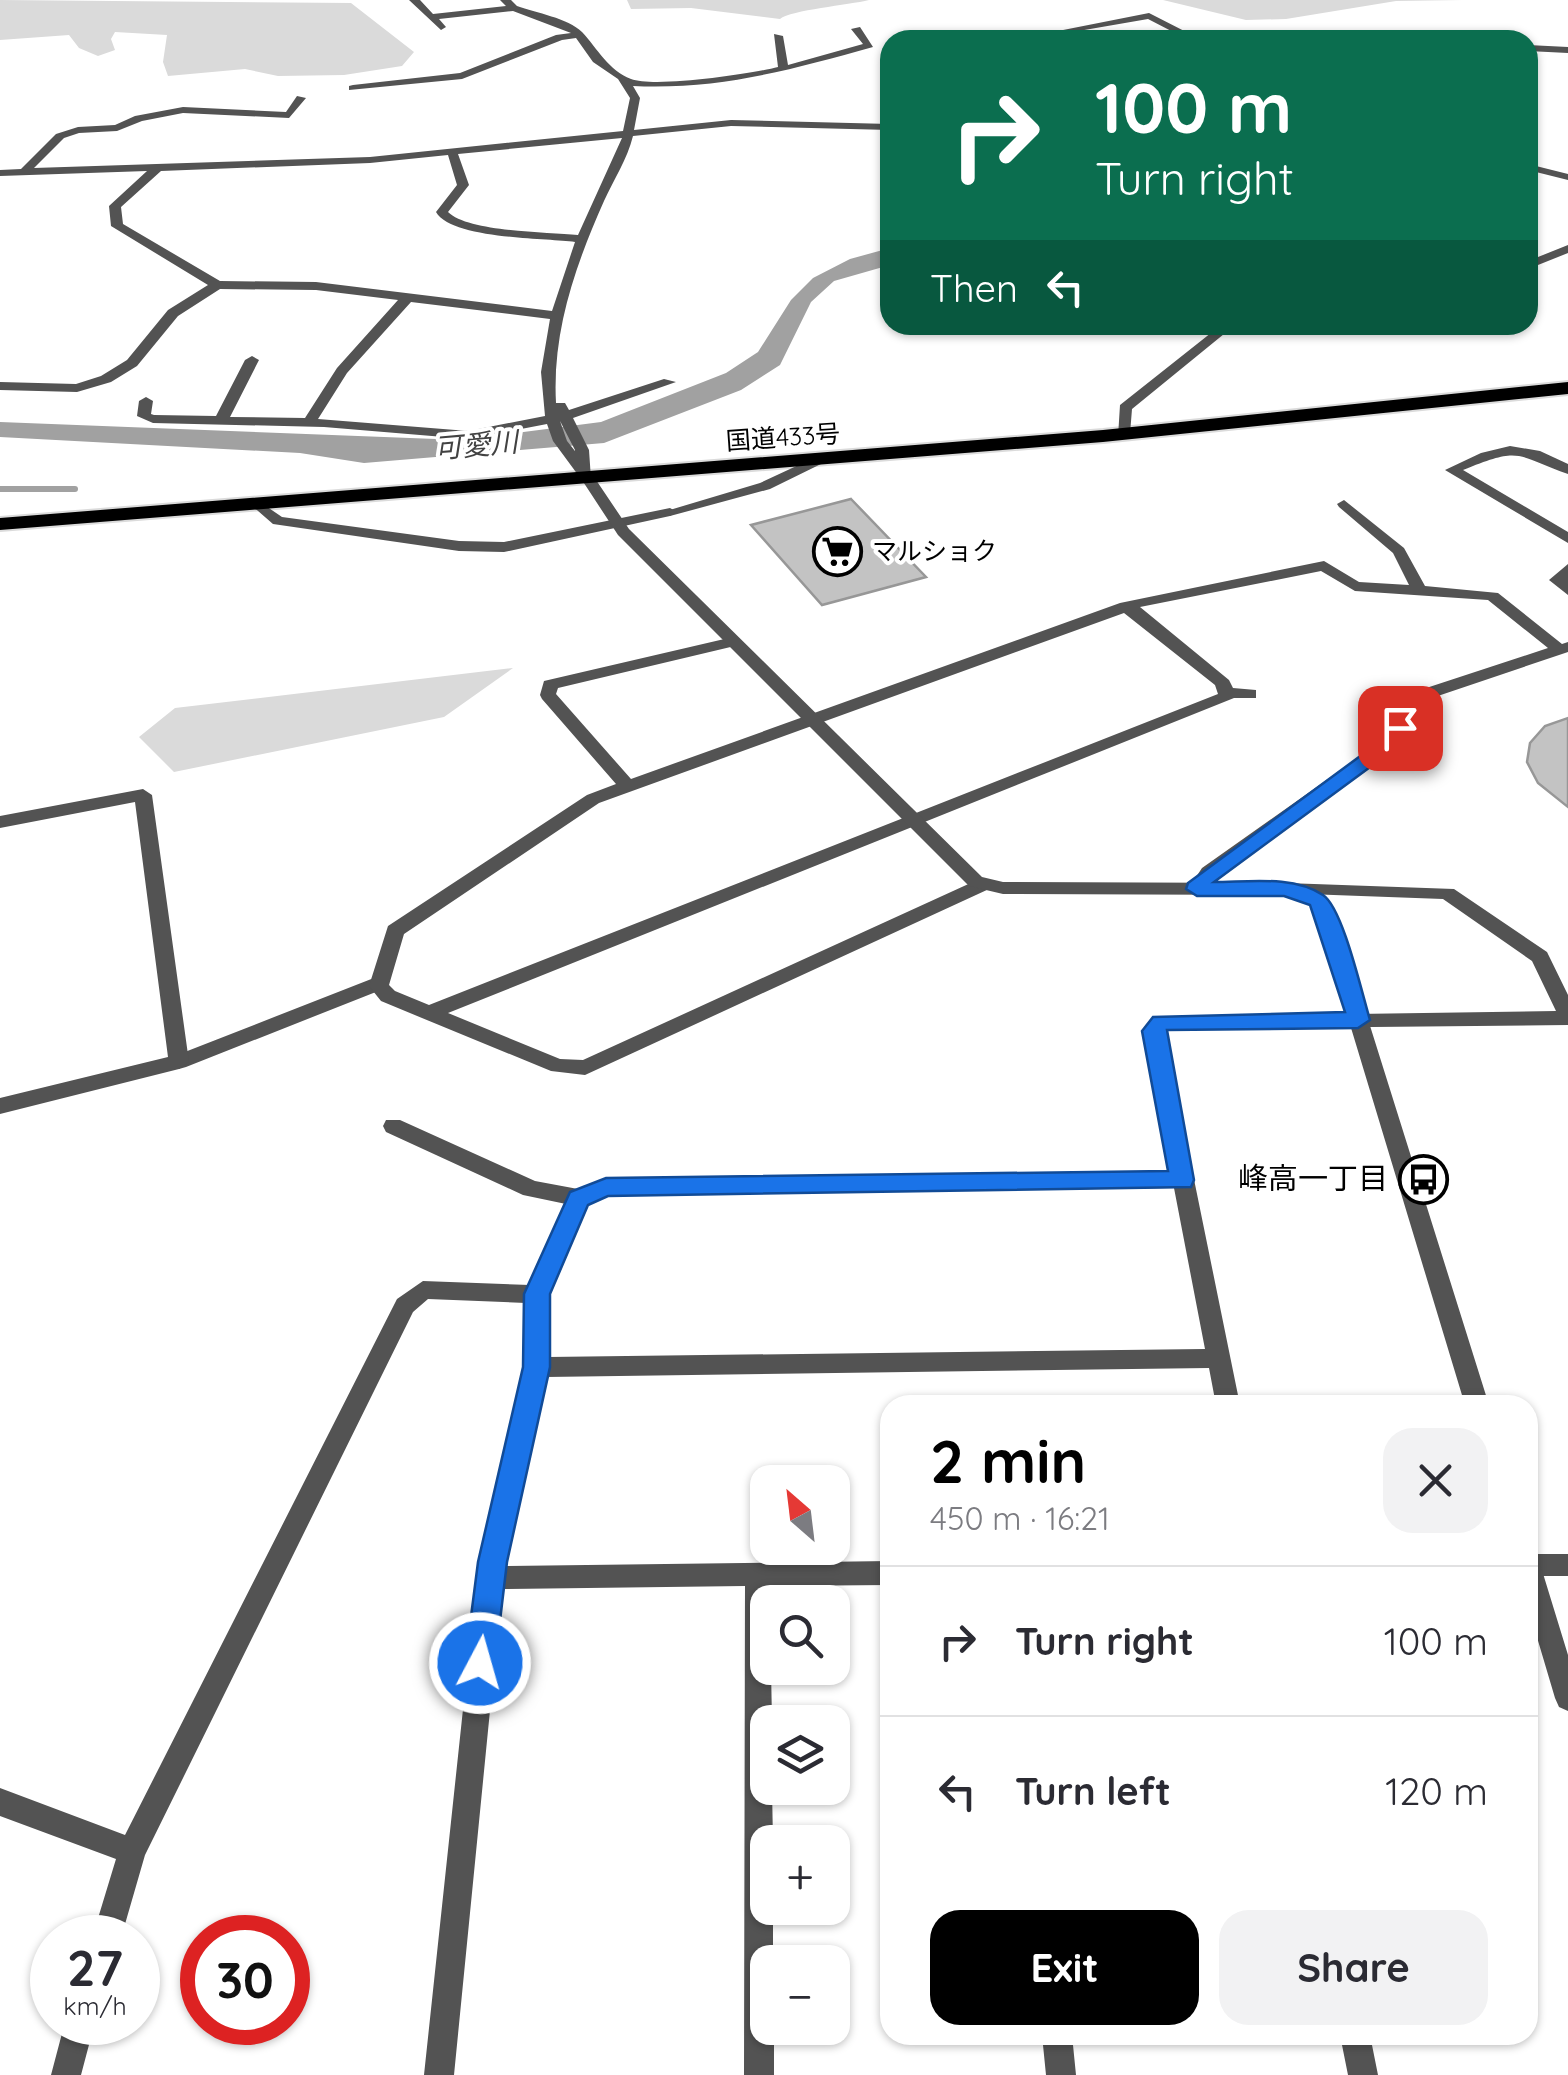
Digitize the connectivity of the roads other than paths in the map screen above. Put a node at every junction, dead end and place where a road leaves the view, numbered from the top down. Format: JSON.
{"nodes":[{"id":1,"x":414,"y":0,"type":"edge"},
{"id":2,"x":509,"y":4,"type":"edge"},
{"id":3,"x":432,"y":17,"type":"junction"},
{"id":4,"x":444,"y":29,"type":"dead end"},
{"id":5,"x":856,"y":29,"type":"dead end"},
{"id":6,"x":1069,"y":30,"type":"edge"},
{"id":7,"x":1176,"y":30,"type":"edge"},
{"id":8,"x":580,"y":35,"type":"junction"},
{"id":9,"x":778,"y":36,"type":"dead end"},
{"id":10,"x":1538,"y":48,"type":"edge"},
{"id":11,"x":1568,"y":50,"type":"edge"},
{"id":12,"x":782,"y":69,"type":"junction"},
{"id":13,"x":625,"y":82,"type":"junction"},
{"id":14,"x":353,"y":88,"type":"dead end"},
{"id":15,"x":300,"y":98,"type":"dead end"},
{"id":16,"x":880,"y":127,"type":"edge"},
{"id":17,"x":628,"y":135,"type":"junction"},
{"id":18,"x":452,"y":152,"type":"junction"},
{"id":19,"x":158,"y":167,"type":"junction"},
{"id":20,"x":26,"y":170,"type":"junction"},
{"id":21,"x":1538,"y":170,"type":"edge"},
{"id":22,"x":0,"y":173,"type":"edge"},
{"id":23,"x":1568,"y":177,"type":"edge"},
{"id":24,"x":584,"y":239,"type":"junction"},
{"id":25,"x":1568,"y":250,"type":"edge"},
{"id":26,"x":1538,"y":261,"type":"edge"},
{"id":27,"x":217,"y":284,"type":"junction"},
{"id":28,"x":407,"y":298,"type":"junction"},
{"id":29,"x":557,"y":316,"type":"junction"},
{"id":30,"x":1216,"y":335,"type":"edge"},
{"id":31,"x":252,"y":360,"type":"dead end"},
{"id":32,"x":1568,"y":375,"type":"edge"},
{"id":33,"x":669,"y":382,"type":"dead end"},
{"id":34,"x":0,"y":386,"type":"edge"},
{"id":35,"x":1568,"y":388,"type":"edge"},
{"id":36,"x":146,"y":401,"type":"dead end"},
{"id":37,"x":561,"y":420,"type":"junction"},
{"id":38,"x":221,"y":422,"type":"junction"},
{"id":39,"x":308,"y":424,"type":"junction"},
{"id":40,"x":1122,"y":427,"type":"junction"},
{"id":41,"x":818,"y":460,"type":"junction"},
{"id":42,"x":579,"y":462,"type":"junction"},
{"id":43,"x":1568,"y":470,"type":"edge"},
{"id":44,"x":257,"y":504,"type":"junction"},
{"id":45,"x":1344,"y":504,"type":"dead end"},
{"id":46,"x":0,"y":508,"type":"edge"},
{"id":47,"x":0,"y":524,"type":"edge"},
{"id":48,"x":617,"y":526,"type":"junction"},
{"id":49,"x":1568,"y":538,"type":"edge"},
{"id":50,"x":1568,"y":569,"type":"edge"},
{"id":51,"x":1419,"y":589,"type":"junction"},
{"id":52,"x":1568,"y":590,"type":"edge"},
{"id":53,"x":1126,"y":606,"type":"junction"},
{"id":54,"x":733,"y":642,"type":"junction"},
{"id":55,"x":1564,"y":648,"type":"edge"},
{"id":56,"x":1228,"y":692,"type":"junction"},
{"id":57,"x":1250,"y":694,"type":"dead end"},
{"id":58,"x":812,"y":720,"type":"junction"},
{"id":59,"x":628,"y":786,"type":"junction"},
{"id":60,"x":0,"y":822,"type":"edge"},
{"id":61,"x":913,"y":822,"type":"junction"},
{"id":62,"x":982,"y":884,"type":"junction"},
{"id":63,"x":1197,"y":889,"type":"junction"},
{"id":64,"x":1286,"y":889,"type":"junction"},
{"id":65,"x":379,"y":983,"type":"junction"},
{"id":66,"x":429,"y":1012,"type":"junction"},
{"id":67,"x":1568,"y":1016,"type":"edge"},
{"id":68,"x":1358,"y":1020,"type":"junction"},
{"id":69,"x":179,"y":1062,"type":"junction"},
{"id":70,"x":0,"y":1106,"type":"edge"},
{"id":71,"x":393,"y":1126,"type":"dead end"},
{"id":72,"x":1182,"y":1180,"type":"junction"},
{"id":73,"x":579,"y":1198,"type":"junction"},
{"id":74,"x":537,"y":1294,"type":"junction"},
{"id":75,"x":1218,"y":1358,"type":"junction"},
{"id":76,"x":536,"y":1367,"type":"junction"},
{"id":77,"x":1226,"y":1395,"type":"edge"},
{"id":78,"x":1475,"y":1395,"type":"edge"},
{"id":79,"x":1568,"y":1565,"type":"edge"},
{"id":80,"x":1538,"y":1566,"type":"edge"},
{"id":81,"x":880,"y":1573,"type":"edge"},
{"id":82,"x":758,"y":1574,"type":"junction"},
{"id":83,"x":490,"y":1578,"type":"junction"},
{"id":84,"x":1538,"y":1599,"type":"edge"},
{"id":85,"x":1568,"y":1698,"type":"edge"},
{"id":86,"x":0,"y":1802,"type":"edge"},
{"id":87,"x":132,"y":1852,"type":"junction"},
{"id":88,"x":113,"y":1915,"type":"edge"},
{"id":89,"x":71,"y":2045,"type":"edge"},
{"id":90,"x":1058,"y":2045,"type":"edge"},
{"id":91,"x":1356,"y":2045,"type":"edge"},
{"id":92,"x":60,"y":2072,"type":"edge"},
{"id":93,"x":438,"y":2075,"type":"edge"},
{"id":94,"x":759,"y":2075,"type":"edge"},
{"id":95,"x":1061,"y":2075,"type":"edge"},
{"id":96,"x":1362,"y":2075,"type":"edge"}],
"edges":[{"from":1,"to":3,"type":"street"},
{"from":2,"to":3,"type":"street"},
{"from":2,"to":8,"type":"street"},
{"from":3,"to":4,"type":"street"},
{"from":5,"to":12,"type":"street"},
{"from":6,"to":7,"type":"street"},
{"from":8,"to":13,"type":"street"},
{"from":8,"to":14,"type":"street"},
{"from":9,"to":12,"type":"street"},
{"from":10,"to":11,"type":"street"},
{"from":12,"to":13,"type":"street"},
{"from":13,"to":17,"type":"street"},
{"from":15,"to":20,"type":"street"},
{"from":16,"to":17,"type":"street"},
{"from":17,"to":18,"type":"street"},
{"from":17,"to":24,"type":"street"},
{"from":18,"to":19,"type":"street"},
{"from":18,"to":24,"type":"street"},
{"from":19,"to":20,"type":"street"},
{"from":19,"to":27,"type":"street"},
{"from":20,"to":22,"type":"street"},
{"from":21,"to":23,"type":"street"},
{"from":24,"to":29,"type":"street"},
{"from":25,"to":26,"type":"street"},
{"from":27,"to":28,"type":"street"},
{"from":27,"to":34,"type":"street"},
{"from":28,"to":29,"type":"street"},
{"from":28,"to":39,"type":"street"},
{"from":29,"to":37,"type":"street"},
{"from":30,"to":40,"type":"street"},
{"from":31,"to":38,"type":"street"},
{"from":32,"to":40,"type":"highway","name":"国道433号"},
{"from":33,"to":37,"type":"street"},
{"from":35,"to":40,"type":"highway","name":"国道433号"},
{"from":36,"to":38,"type":"street"},
{"from":37,"to":39,"type":"street"},
{"from":37,"to":42,"type":"street"},
{"from":38,"to":39,"type":"street"},
{"from":40,"to":41,"type":"highway","name":"国道433号"},
{"from":40,"to":42,"type":"highway","name":"国道433号"},
{"from":41,"to":42,"type":"highway","name":"国道433号"},
{"from":41,"to":48,"type":"street"},
{"from":42,"to":44,"type":"highway","name":"国道433号"},
{"from":42,"to":46,"type":"highway","name":"国道433号"},
{"from":42,"to":48,"type":"street"},
{"from":43,"to":49,"type":"street"},
{"from":44,"to":47,"type":"highway","name":"国道433号"},
{"from":44,"to":48,"type":"street"},
{"from":45,"to":51,"type":"street"},
{"from":48,"to":54,"type":"street"},
{"from":50,"to":52,"type":"street"},
{"from":51,"to":53,"type":"street"},
{"from":51,"to":55,"type":"street"},
{"from":53,"to":56,"type":"street"},
{"from":53,"to":58,"type":"street"},
{"from":54,"to":58,"type":"street"},
{"from":54,"to":59,"type":"street"},
{"from":55,"to":63,"type":"street"},
{"from":56,"to":57,"type":"street"},
{"from":56,"to":61,"type":"street"},
{"from":58,"to":59,"type":"street"},
{"from":58,"to":61,"type":"street"},
{"from":59,"to":65,"type":"street"},
{"from":60,"to":69,"type":"street"},
{"from":61,"to":62,"type":"street"},
{"from":61,"to":66,"type":"street"},
{"from":62,"to":63,"type":"street"},
{"from":62,"to":66,"type":"street"},
{"from":63,"to":64,"type":"street"},
{"from":64,"to":67,"type":"street"},
{"from":64,"to":68,"type":"street"},
{"from":65,"to":66,"type":"street"},
{"from":65,"to":69,"type":"street"},
{"from":67,"to":68,"type":"street"},
{"from":68,"to":72,"type":"street"},
{"from":68,"to":78,"type":"street"},
{"from":69,"to":70,"type":"street"},
{"from":71,"to":73,"type":"street"},
{"from":72,"to":73,"type":"street"},
{"from":72,"to":75,"type":"street"},
{"from":73,"to":74,"type":"street"},
{"from":74,"to":76,"type":"street"},
{"from":74,"to":87,"type":"street"},
{"from":75,"to":76,"type":"street"},
{"from":75,"to":77,"type":"street"},
{"from":76,"to":83,"type":"street"},
{"from":79,"to":80,"type":"street"},
{"from":81,"to":82,"type":"street"},
{"from":82,"to":83,"type":"street"},
{"from":82,"to":94,"type":"street"},
{"from":83,"to":93,"type":"street"},
{"from":84,"to":85,"type":"street"},
{"from":86,"to":87,"type":"street"},
{"from":87,"to":88,"type":"street"},
{"from":89,"to":92,"type":"street"},
{"from":90,"to":95,"type":"street"},
{"from":91,"to":96,"type":"street"}]}
